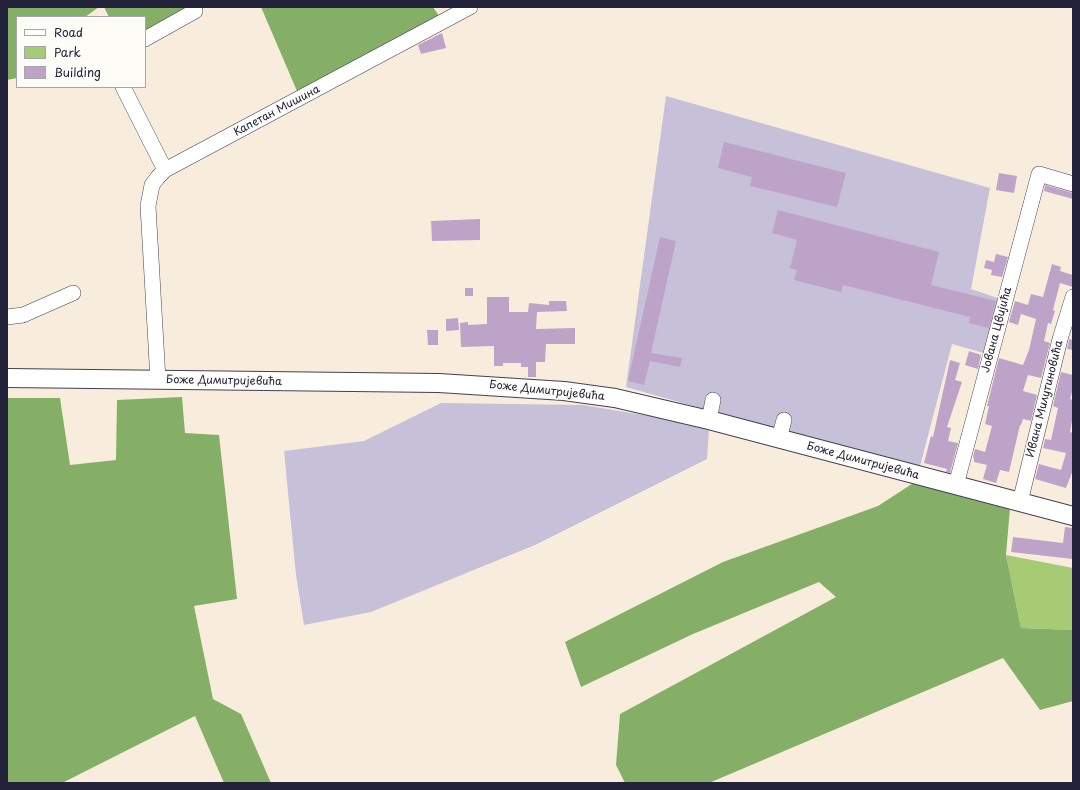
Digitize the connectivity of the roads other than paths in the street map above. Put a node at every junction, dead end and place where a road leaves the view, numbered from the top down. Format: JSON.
{"nodes":[{"id":1,"x":470,"y":7,"type":"edge"},
{"id":2,"x":195,"y":11,"type":"dead end"},
{"id":3,"x":146,"y":38,"type":"edge"},
{"id":4,"x":124,"y":88,"type":"edge"},
{"id":5,"x":165,"y":170,"type":"junction"},
{"id":6,"x":1073,"y":184,"type":"edge"},
{"id":7,"x":73,"y":293,"type":"dead end"},
{"id":8,"x":1073,"y":297,"type":"edge"},
{"id":9,"x":7,"y":317,"type":"edge"},
{"id":10,"x":7,"y":378,"type":"edge"},
{"id":11,"x":158,"y":380,"type":"junction"},
{"id":12,"x":713,"y":400,"type":"dead end"},
{"id":13,"x":709,"y":420,"type":"junction"},
{"id":14,"x":784,"y":420,"type":"dead end"},
{"id":15,"x":779,"y":439,"type":"junction"},
{"id":16,"x":956,"y":485,"type":"junction"},
{"id":17,"x":1020,"y":502,"type":"junction"},
{"id":18,"x":1073,"y":516,"type":"edge"}],
"edges":[{"from":1,"to":5,"type":"street","name":"Капетан Мишина"},
{"from":2,"to":3,"type":"street"},
{"from":4,"to":5,"type":"street"},
{"from":5,"to":11,"type":"street"},
{"from":6,"to":16,"type":"street","name":"Јована Цвијића"},
{"from":7,"to":9,"type":"street"},
{"from":8,"to":17,"type":"street","name":"Ивана Милутиновића"},
{"from":10,"to":11,"type":"main road","name":"Боже Димитријевића"},
{"from":11,"to":13,"type":"main road","name":"Боже Димитријевића"},
{"from":12,"to":13,"type":"street"},
{"from":13,"to":15,"type":"main road","name":"Боже Димитријевића"},
{"from":14,"to":15,"type":"street"},
{"from":15,"to":16,"type":"main road","name":"Боже Димитријевића"},
{"from":16,"to":17,"type":"main road","name":"Боже Димитријевића"},
{"from":17,"to":18,"type":"main road","name":"Боже Димитријевића"}]}
